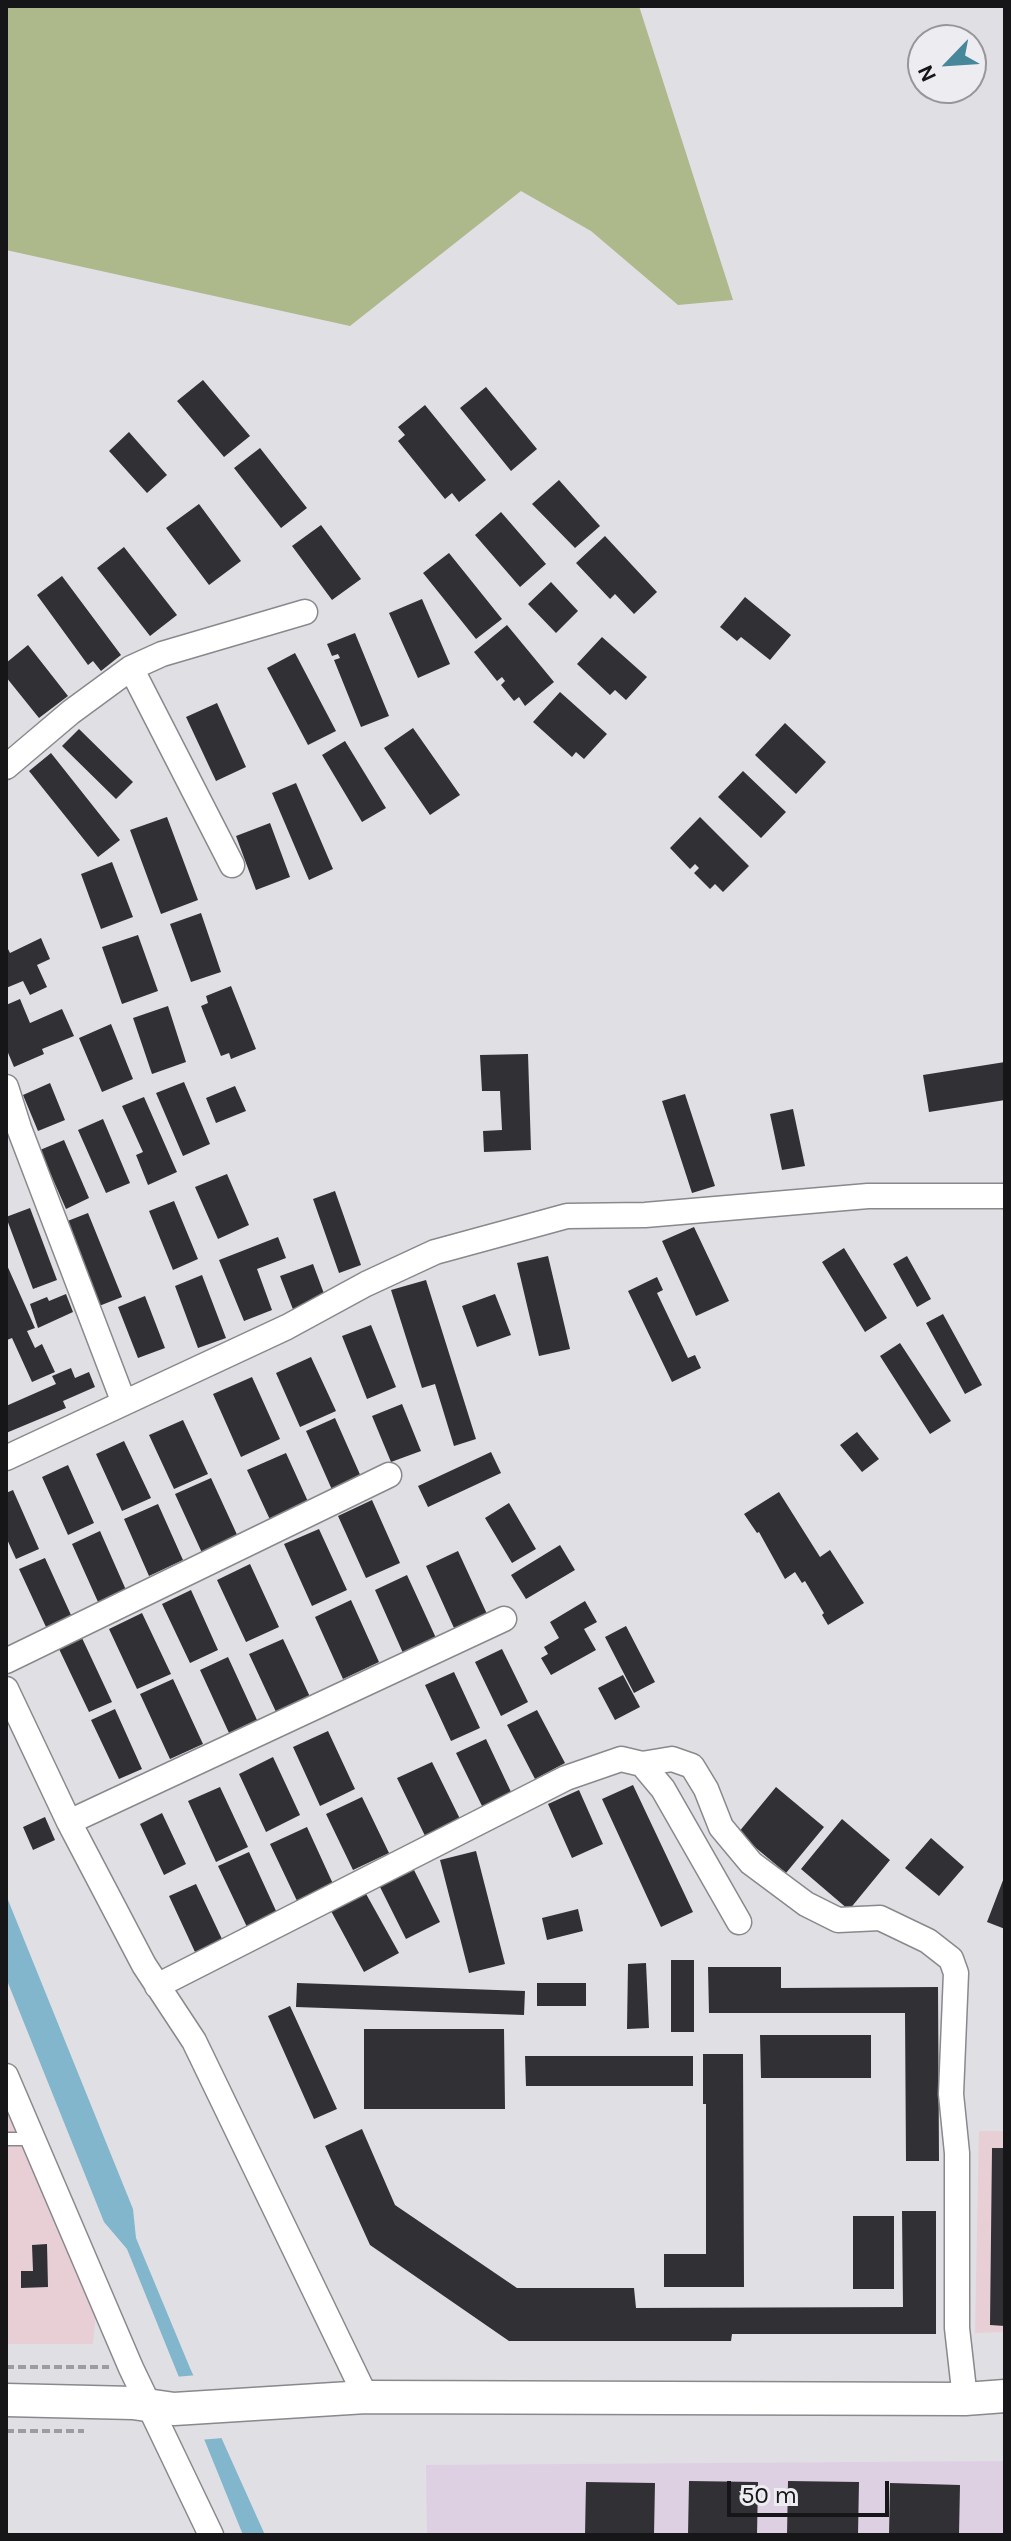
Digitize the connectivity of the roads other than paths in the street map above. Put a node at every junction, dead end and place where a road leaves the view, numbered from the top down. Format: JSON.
{"nodes":[{"id":1,"x":305,"y":612,"type":"dead end"},
{"id":2,"x":131,"y":668,"type":"junction"},
{"id":3,"x":6,"y":767,"type":"edge"},
{"id":4,"x":232,"y":865,"type":"dead end"},
{"id":5,"x":6,"y":1087,"type":"edge"},
{"id":6,"x":1005,"y":1196,"type":"edge"},
{"id":7,"x":124,"y":1403,"type":"junction"},
{"id":8,"x":6,"y":1458,"type":"edge"},
{"id":9,"x":389,"y":1475,"type":"dead end"},
{"id":10,"x":504,"y":1619,"type":"dead end"},
{"id":11,"x":6,"y":1661,"type":"edge"},
{"id":12,"x":6,"y":1689,"type":"edge"},
{"id":13,"x":642,"y":1764,"type":"junction"},
{"id":14,"x":69,"y":1822,"type":"junction"},
{"id":15,"x":739,"y":1922,"type":"dead end"},
{"id":16,"x":157,"y":1986,"type":"junction"},
{"id":17,"x":6,"y":2076,"type":"edge"},
{"id":18,"x":6,"y":2139,"type":"edge"},
{"id":19,"x":34,"y":2139,"type":"junction"},
{"id":20,"x":1005,"y":2396,"type":"edge"},
{"id":21,"x":366,"y":2397,"type":"junction"},
{"id":22,"x":965,"y":2399,"type":"junction"},
{"id":23,"x":6,"y":2400,"type":"edge"},
{"id":24,"x":161,"y":2408,"type":"junction"},
{"id":25,"x":211,"y":2535,"type":"edge"}],
"edges":[{"from":1,"to":2,"type":"street"},
{"from":2,"to":3,"type":"street"},
{"from":2,"to":4,"type":"street"},
{"from":5,"to":7,"type":"street"},
{"from":6,"to":7,"type":"street"},
{"from":7,"to":8,"type":"street"},
{"from":9,"to":11,"type":"street"},
{"from":10,"to":14,"type":"street"},
{"from":12,"to":14,"type":"street"},
{"from":13,"to":15,"type":"street"},
{"from":13,"to":16,"type":"street"},
{"from":13,"to":22,"type":"street"},
{"from":14,"to":16,"type":"street"},
{"from":16,"to":21,"type":"street"},
{"from":17,"to":19,"type":"street"},
{"from":18,"to":19,"type":"lane"},
{"from":19,"to":24,"type":"street"},
{"from":20,"to":22,"type":"street"},
{"from":21,"to":22,"type":"street"},
{"from":21,"to":24,"type":"street"},
{"from":23,"to":24,"type":"street"},
{"from":24,"to":25,"type":"street"}]}
